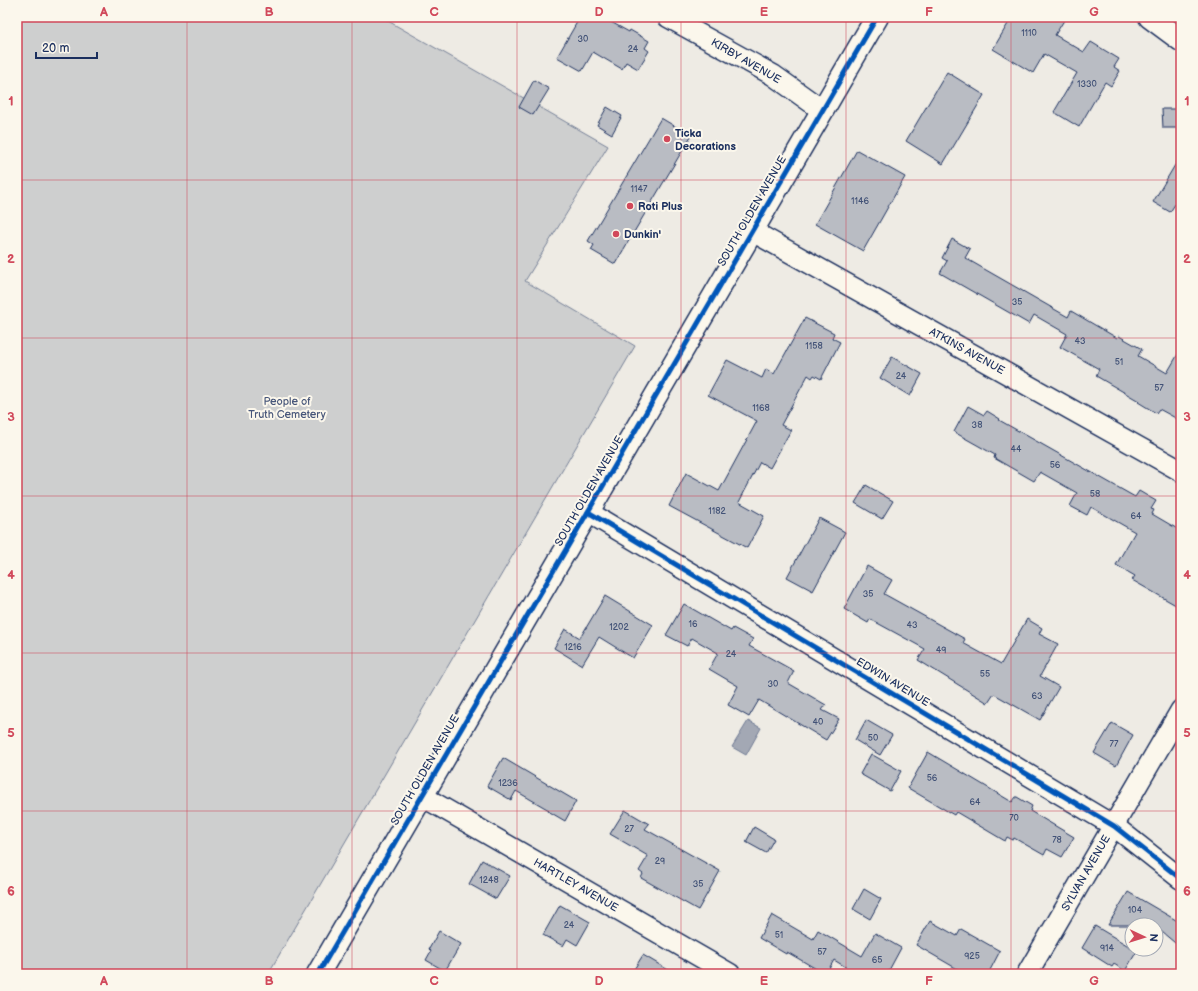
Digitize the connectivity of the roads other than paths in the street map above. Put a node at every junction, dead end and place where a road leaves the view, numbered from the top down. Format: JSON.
{"nodes":[{"id":1,"x":668,"y":17,"type":"edge"},
{"id":2,"x":877,"y":17,"type":"edge"},
{"id":3,"x":1150,"y":17,"type":"edge"},
{"id":4,"x":1181,"y":40,"type":"edge"},
{"id":5,"x":822,"y":110,"type":"junction"},
{"id":6,"x":752,"y":231,"type":"junction"},
{"id":7,"x":1181,"y":471,"type":"edge"},
{"id":8,"x":588,"y":512,"type":"junction"},
{"id":9,"x":1181,"y":710,"type":"edge"},
{"id":10,"x":422,"y":796,"type":"junction"},
{"id":11,"x":1114,"y":826,"type":"junction"},
{"id":12,"x":1181,"y":879,"type":"edge"},
{"id":13,"x":318,"y":974,"type":"edge"},
{"id":14,"x":730,"y":974,"type":"edge"},
{"id":15,"x":1027,"y":974,"type":"edge"}],
"edges":[{"from":1,"to":5,"type":"street","name":"KIRBY AVENUE"},
{"from":2,"to":5,"type":"main road","name":"SOUTH OLDEN AVENUE"},
{"from":3,"to":4,"type":"main road"},
{"from":5,"to":6,"type":"main road","name":"SOUTH OLDEN AVENUE"},
{"from":6,"to":7,"type":"street","name":"ATKINS AVENUE"},
{"from":6,"to":8,"type":"main road","name":"SOUTH OLDEN AVENUE"},
{"from":8,"to":10,"type":"main road","name":"SOUTH OLDEN AVENUE"},
{"from":8,"to":11,"type":"street","name":"EDWIN AVENUE"},
{"from":9,"to":11,"type":"street","name":"SYLVAN AVENUE"},
{"from":10,"to":13,"type":"main road","name":"SOUTH OLDEN AVENUE"},
{"from":10,"to":14,"type":"street","name":"HARTLEY AVENUE"},
{"from":11,"to":12,"type":"street","name":"EDWIN AVENUE"},
{"from":11,"to":15,"type":"street","name":"SYLVAN AVENUE"}]}
